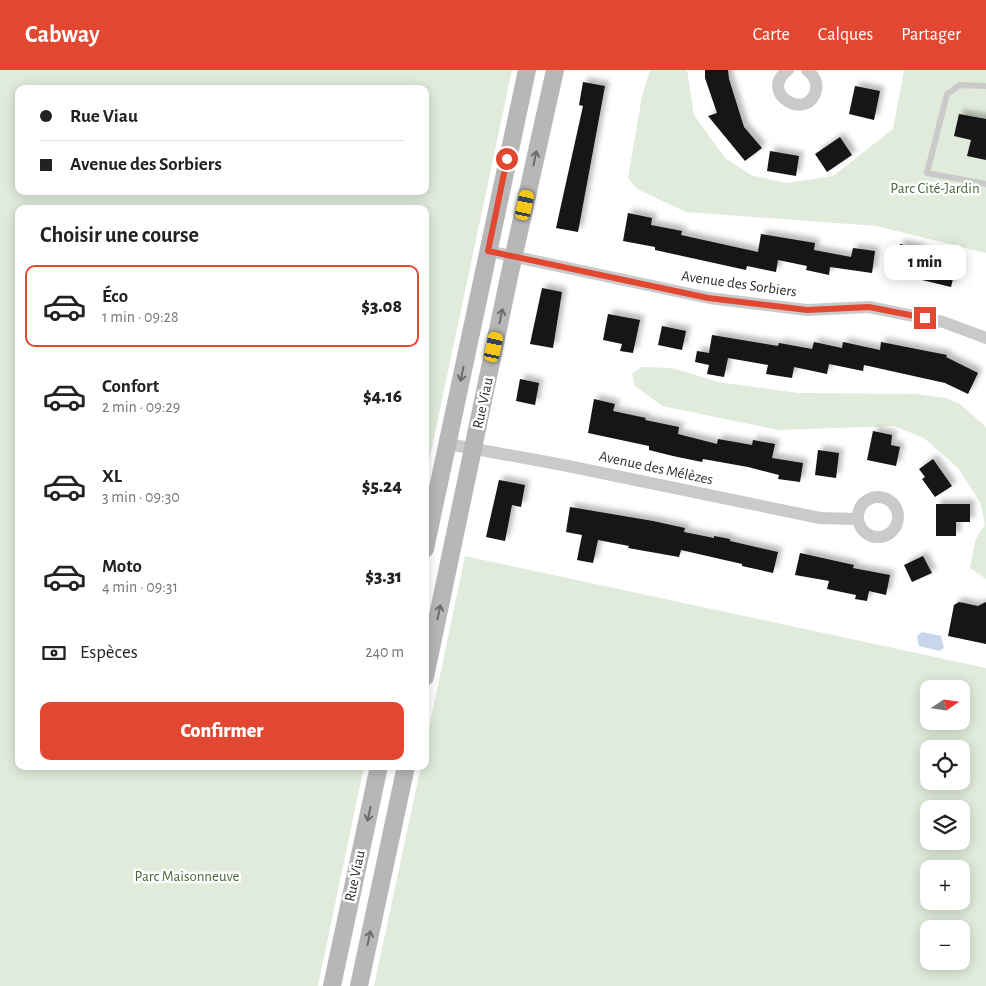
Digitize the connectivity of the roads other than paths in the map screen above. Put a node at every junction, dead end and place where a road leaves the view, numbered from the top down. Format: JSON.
{"nodes":[{"id":1,"x":527,"y":70,"type":"edge"},
{"id":2,"x":555,"y":70,"type":"edge"},
{"id":3,"x":788,"y":70,"type":"edge"},
{"id":4,"x":807,"y":70,"type":"edge"},
{"id":5,"x":986,"y":86,"type":"edge"},
{"id":6,"x":986,"y":184,"type":"edge"},
{"id":7,"x":488,"y":251,"type":"junction"},
{"id":8,"x":514,"y":257,"type":"junction"},
{"id":9,"x":986,"y":338,"type":"edge"},
{"id":10,"x":448,"y":444,"type":"junction"},
{"id":11,"x":474,"y":448,"type":"junction"},
{"id":12,"x":857,"y":519,"type":"dead end"},
{"id":13,"x":429,"y":531,"type":"edge"},
{"id":14,"x":429,"y":658,"type":"edge"},
{"id":15,"x":378,"y":770,"type":"edge"},
{"id":16,"x":405,"y":770,"type":"edge"},
{"id":17,"x":332,"y":986,"type":"edge"},
{"id":18,"x":359,"y":986,"type":"edge"}],
"edges":[{"from":1,"to":7,"type":"main road","name":"Rue Viau"},
{"from":8,"to":2,"type":"main road","name":"Rue Viau","one_way":true},
{"from":3,"to":4,"type":"street"},
{"from":5,"to":6,"type":"lane"},
{"from":7,"to":8,"type":"street","name":"Avenue des Sorbiers"},
{"from":7,"to":10,"type":"main road","name":"Rue Viau","one_way":true},
{"from":8,"to":9,"type":"street","name":"Avenue des Sorbiers"},
{"from":11,"to":8,"type":"main road","name":"Rue Viau","one_way":true},
{"from":10,"to":11,"type":"street","name":"Avenue des Mélèzes"},
{"from":10,"to":13,"type":"main road","name":"Rue Viau"},
{"from":11,"to":12,"type":"street","name":"Avenue des Mélèzes"},
{"from":14,"to":11,"type":"main road","name":"Rue Viau","one_way":true},
{"from":15,"to":17,"type":"main road","name":"Rue Viau","one_way":true},
{"from":18,"to":16,"type":"main road","name":"Rue Viau","one_way":true}]}
